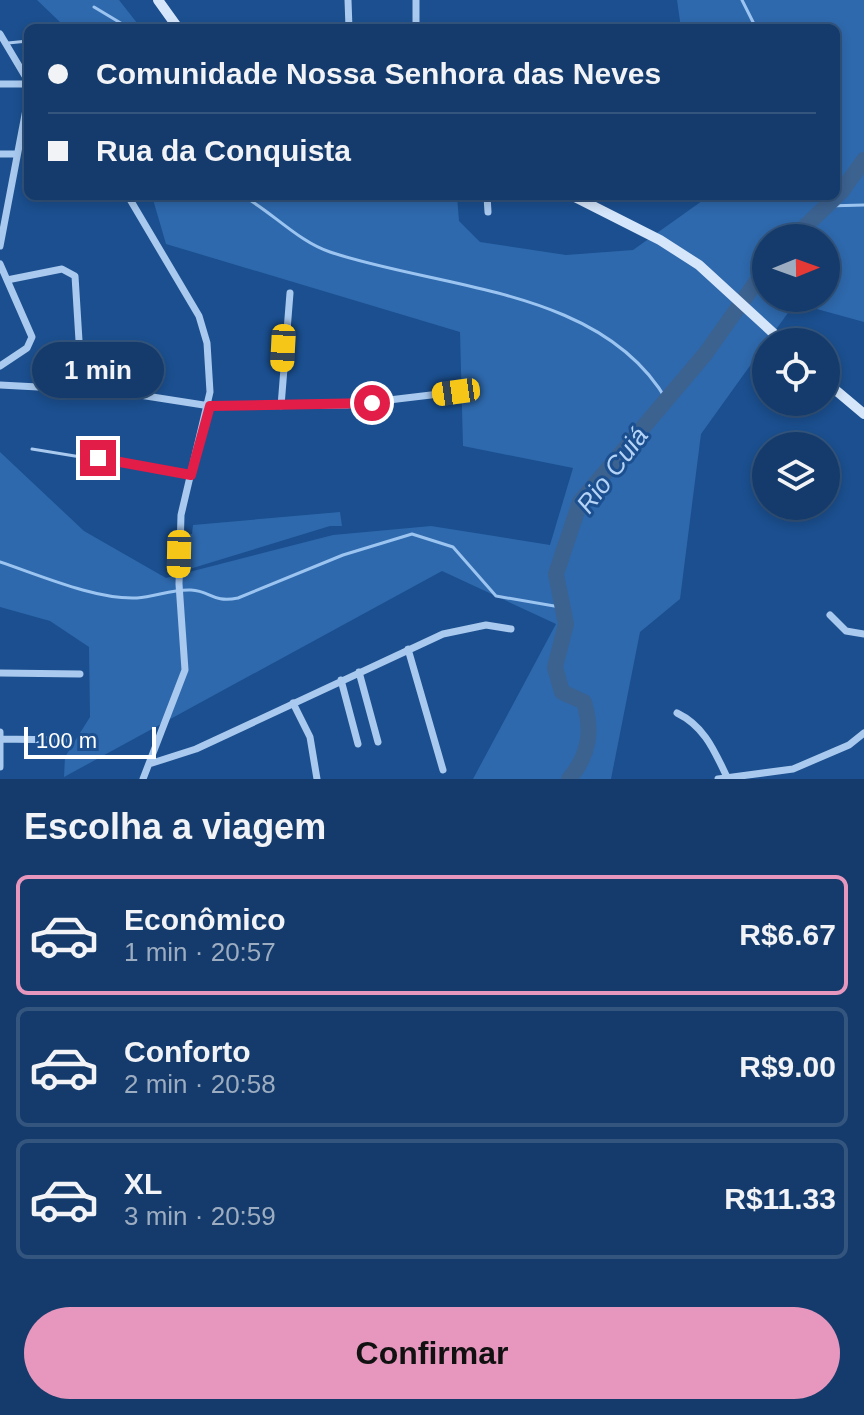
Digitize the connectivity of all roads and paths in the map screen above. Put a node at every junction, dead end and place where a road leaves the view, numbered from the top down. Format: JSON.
{"nodes":[{"id":1,"x":158,"y":0,"type":"edge"},
{"id":2,"x":348,"y":0,"type":"edge"},
{"id":3,"x":416,"y":0,"type":"edge"},
{"id":4,"x":175,"y":24,"type":"edge"},
{"id":5,"x":349,"y":24,"type":"edge"},
{"id":6,"x":416,"y":24,"type":"edge"},
{"id":7,"x":0,"y":34,"type":"edge"},
{"id":8,"x":24,"y":41,"type":"edge"},
{"id":9,"x":7,"y":43,"type":"junction"},
{"id":10,"x":24,"y":75,"type":"edge"},
{"id":11,"x":24,"y":82,"type":"edge"},
{"id":12,"x":0,"y":84,"type":"edge"},
{"id":13,"x":24,"y":119,"type":"edge"},
{"id":14,"x":0,"y":154,"type":"edge"},
{"id":15,"x":17,"y":154,"type":"junction"},
{"id":16,"x":130,"y":200,"type":"edge"},
{"id":17,"x":487,"y":200,"type":"edge"},
{"id":18,"x":588,"y":200,"type":"edge"},
{"id":19,"x":488,"y":212,"type":"dead end"},
{"id":20,"x":2,"y":222,"type":"edge"},
{"id":21,"x":0,"y":246,"type":"edge"},
{"id":22,"x":0,"y":264,"type":"edge"},
{"id":23,"x":7,"y":280,"type":"junction"},
{"id":24,"x":290,"y":293,"type":"dead end"},
{"id":25,"x":768,"y":328,"type":"edge"},
{"id":26,"x":0,"y":366,"type":"edge"},
{"id":27,"x":0,"y":385,"type":"edge"},
{"id":28,"x":82,"y":389,"type":"junction"},
{"id":29,"x":456,"y":392,"type":"dead end"},
{"id":30,"x":840,"y":394,"type":"edge"},
{"id":31,"x":210,"y":406,"type":"junction"},
{"id":32,"x":281,"y":406,"type":"junction"},
{"id":33,"x":864,"y":414,"type":"edge"},
{"id":34,"x":32,"y":449,"type":"dead end"},
{"id":35,"x":191,"y":475,"type":"junction"},
{"id":36,"x":830,"y":615,"type":"dead end"},
{"id":37,"x":511,"y":629,"type":"dead end"},
{"id":38,"x":864,"y":634,"type":"edge"},
{"id":39,"x":408,"y":649,"type":"junction"},
{"id":40,"x":359,"y":672,"type":"junction"},
{"id":41,"x":0,"y":673,"type":"edge"},
{"id":42,"x":80,"y":674,"type":"dead end"},
{"id":43,"x":341,"y":680,"type":"junction"},
{"id":44,"x":293,"y":703,"type":"junction"},
{"id":45,"x":677,"y":713,"type":"dead end"},
{"id":46,"x":0,"y":732,"type":"edge"},
{"id":47,"x":864,"y":733,"type":"edge"},
{"id":48,"x":0,"y":739,"type":"edge"},
{"id":49,"x":67,"y":740,"type":"dead end"},
{"id":50,"x":378,"y":742,"type":"dead end"},
{"id":51,"x":358,"y":744,"type":"dead end"},
{"id":52,"x":149,"y":764,"type":"junction"},
{"id":53,"x":0,"y":767,"type":"edge"},
{"id":54,"x":443,"y":770,"type":"dead end"},
{"id":55,"x":722,"y":777,"type":"edge"},
{"id":56,"x":143,"y":779,"type":"edge"},
{"id":57,"x":317,"y":779,"type":"edge"}],
"edges":[{"from":1,"to":4,"type":"main road"},
{"from":2,"to":5,"type":"street"},
{"from":3,"to":6,"type":"street"},
{"from":7,"to":9,"type":"street"},
{"from":8,"to":9,"type":"lane"},
{"from":9,"to":10,"type":"street"},
{"from":11,"to":12,"type":"street"},
{"from":13,"to":15,"type":"street"},
{"from":14,"to":15,"type":"street"},
{"from":15,"to":20,"type":"street"},
{"from":16,"to":31,"type":"street"},
{"from":17,"to":19,"type":"street"},
{"from":18,"to":25,"type":"main road"},
{"from":20,"to":21,"type":"street"},
{"from":22,"to":23,"type":"street"},
{"from":23,"to":26,"type":"street"},
{"from":23,"to":28,"type":"street"},
{"from":24,"to":32,"type":"street"},
{"from":27,"to":28,"type":"street"},
{"from":28,"to":31,"type":"street"},
{"from":29,"to":32,"type":"street"},
{"from":30,"to":33,"type":"main road"},
{"from":31,"to":32,"type":"street"},
{"from":31,"to":35,"type":"street"},
{"from":34,"to":35,"type":"lane"},
{"from":35,"to":52,"type":"street"},
{"from":36,"to":38,"type":"street"},
{"from":37,"to":39,"type":"street"},
{"from":39,"to":40,"type":"street"},
{"from":39,"to":54,"type":"street"},
{"from":40,"to":43,"type":"street"},
{"from":40,"to":50,"type":"street"},
{"from":41,"to":42,"type":"street"},
{"from":43,"to":44,"type":"street"},
{"from":43,"to":51,"type":"street"},
{"from":44,"to":52,"type":"street"},
{"from":44,"to":57,"type":"street"},
{"from":45,"to":55,"type":"street"},
{"from":46,"to":48,"type":"street"},
{"from":47,"to":55,"type":"street"},
{"from":48,"to":49,"type":"street"},
{"from":48,"to":53,"type":"street"},
{"from":52,"to":56,"type":"street"}]}
